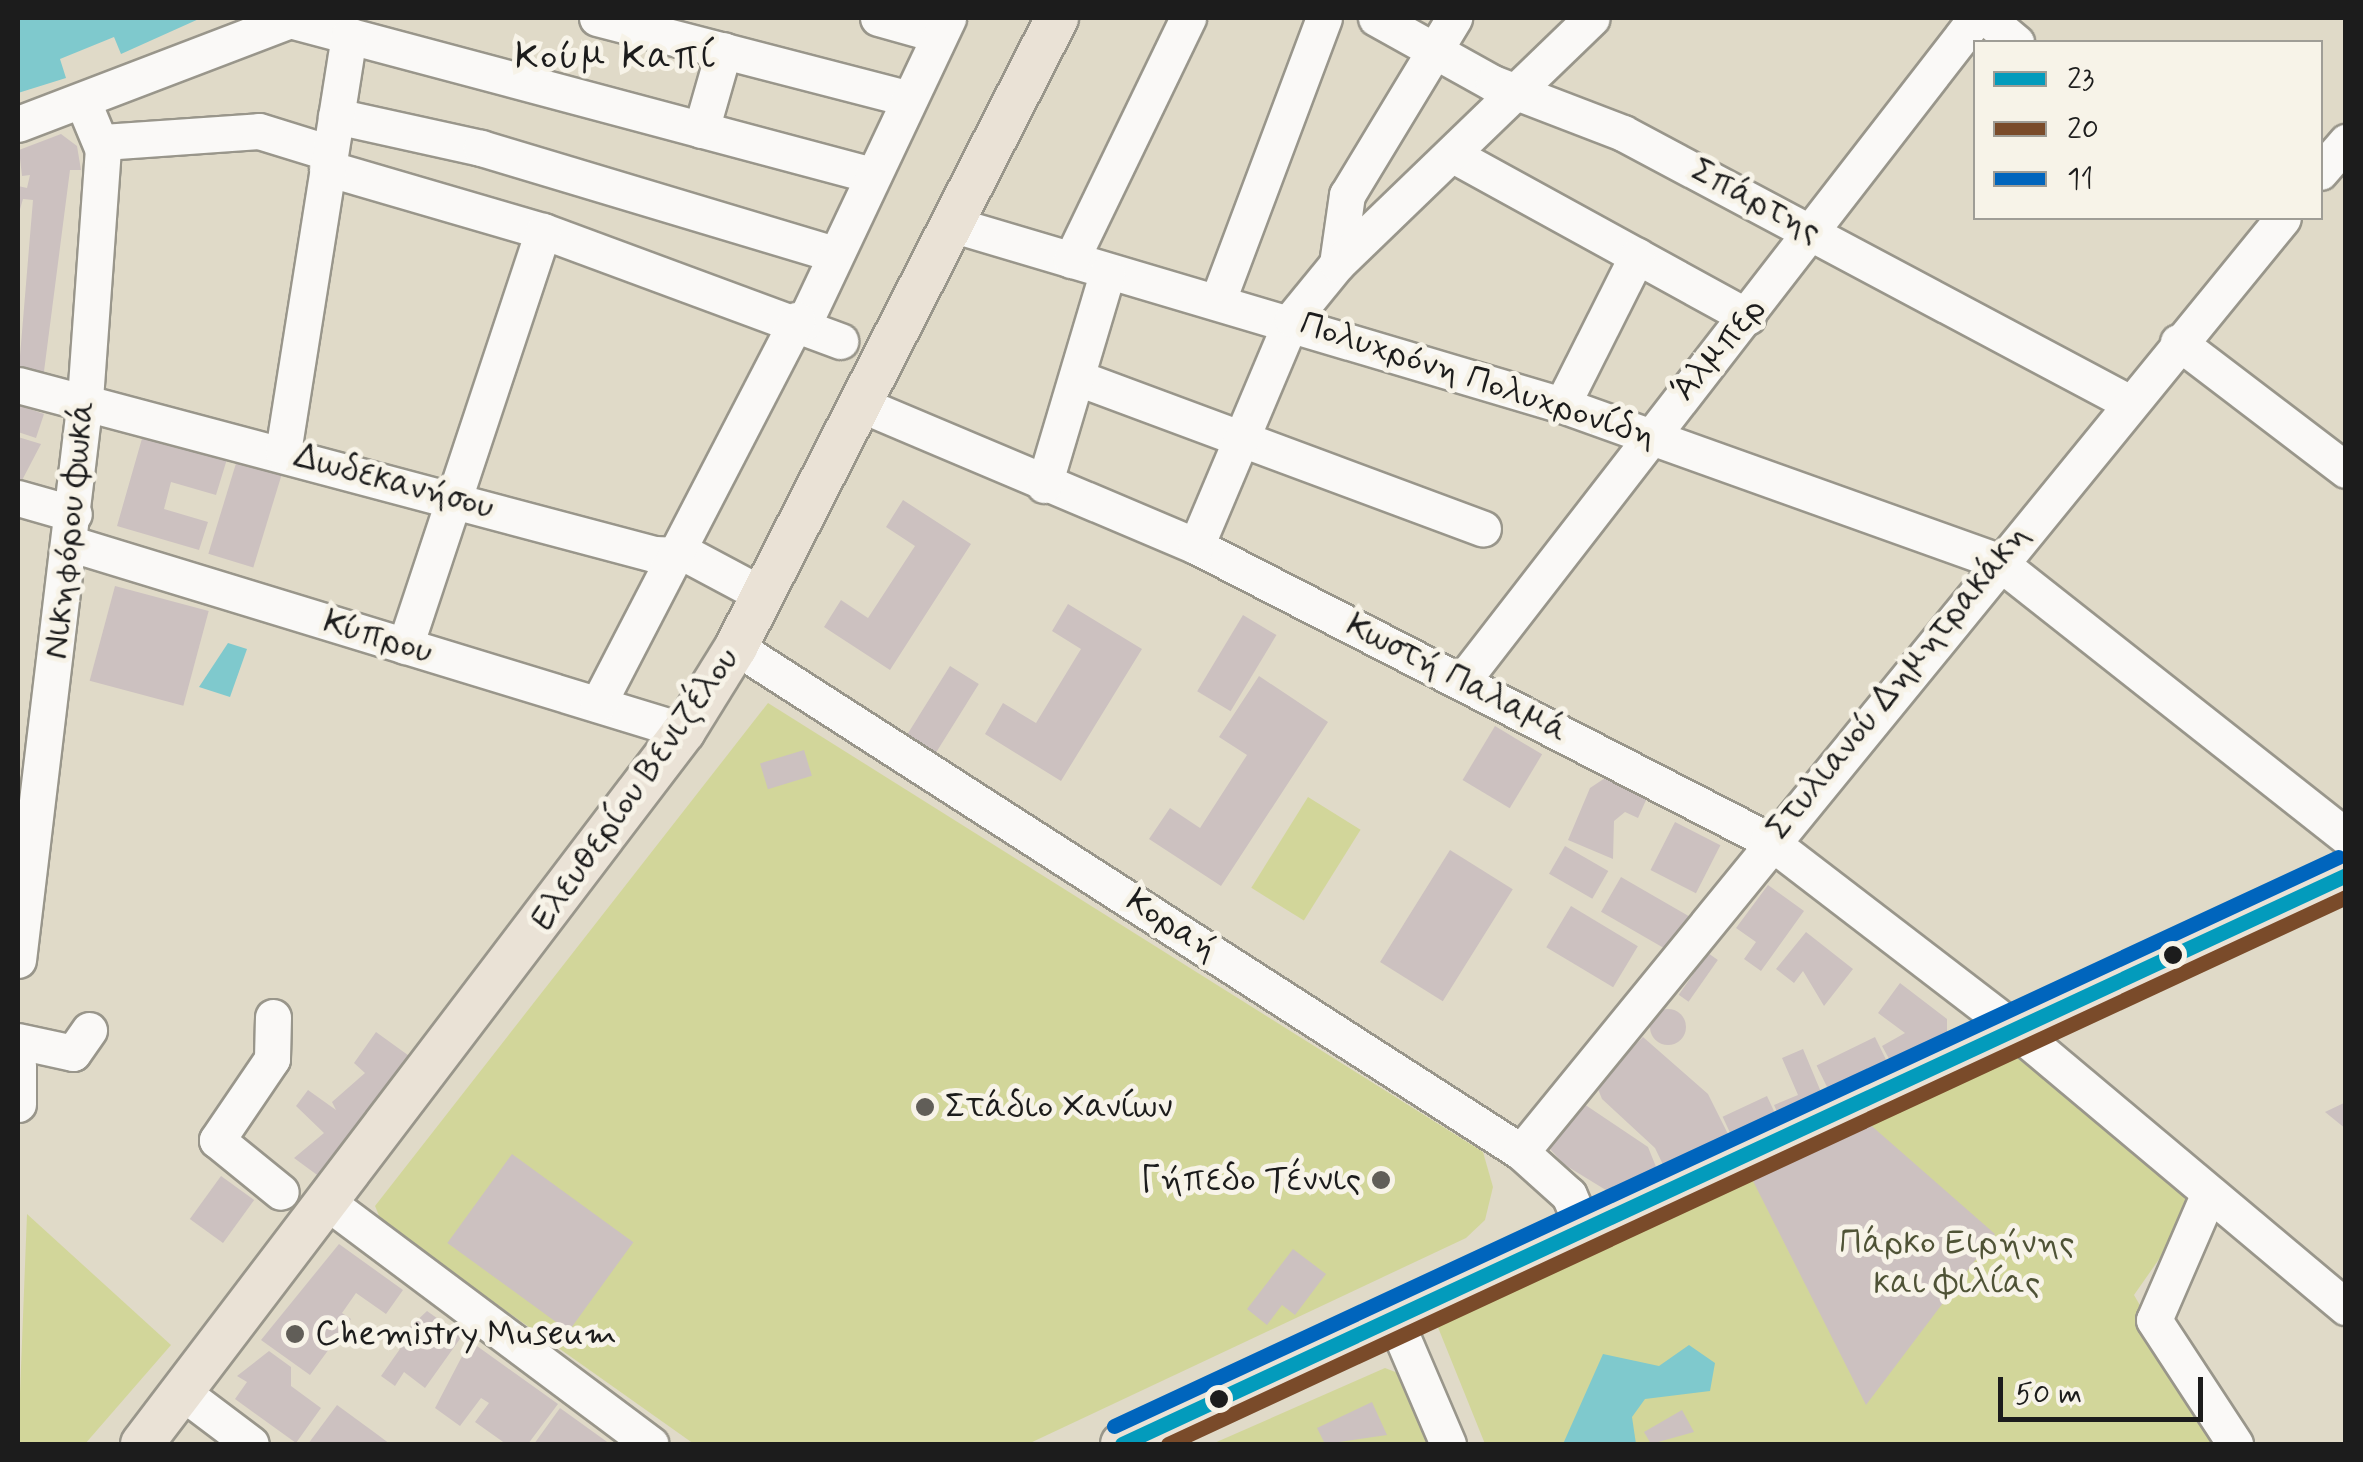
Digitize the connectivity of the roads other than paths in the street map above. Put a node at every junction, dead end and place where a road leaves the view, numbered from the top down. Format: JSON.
{"nodes":[{"id":1,"x":598,"y":18,"type":"edge"},
{"id":2,"x":878,"y":18,"type":"edge"},
{"id":3,"x":1057,"y":18,"type":"edge"},
{"id":4,"x":1188,"y":18,"type":"edge"},
{"id":5,"x":1324,"y":18,"type":"edge"},
{"id":6,"x":1454,"y":18,"type":"edge"},
{"id":7,"x":1592,"y":18,"type":"edge"},
{"id":8,"x":1976,"y":18,"type":"edge"},
{"id":9,"x":1987,"y":18,"type":"edge"},
{"id":10,"x":1384,"y":19,"type":"edge"},
{"id":11,"x":275,"y":22,"type":"edge"},
{"id":12,"x":943,"y":26,"type":"edge"},
{"id":13,"x":349,"y":35,"type":"junction"},
{"id":14,"x":2014,"y":40,"type":"edge"},
{"id":15,"x":1433,"y":47,"type":"junction"},
{"id":16,"x":724,"y":50,"type":"junction"},
{"id":17,"x":1521,"y":92,"type":"junction"},
{"id":18,"x":907,"y":98,"type":"junction"},
{"id":19,"x":83,"y":102,"type":"junction"},
{"id":20,"x":336,"y":116,"type":"junction"},
{"id":21,"x":18,"y":124,"type":"edge"},
{"id":22,"x":701,"y":130,"type":"junction"},
{"id":23,"x":102,"y":142,"type":"junction"},
{"id":24,"x":2346,"y":142,"type":"edge"},
{"id":25,"x":1456,"y":156,"type":"junction"},
{"id":26,"x":329,"y":160,"type":"junction"},
{"id":27,"x":2323,"y":169,"type":"edge"},
{"id":28,"x":868,"y":174,"type":"junction"},
{"id":29,"x":2270,"y":221,"type":"edge"},
{"id":30,"x":951,"y":224,"type":"junction"},
{"id":31,"x":543,"y":230,"type":"junction"},
{"id":32,"x":1813,"y":230,"type":"junction"},
{"id":33,"x":832,"y":253,"type":"junction"},
{"id":34,"x":1637,"y":256,"type":"junction"},
{"id":35,"x":1071,"y":260,"type":"junction"},
{"id":36,"x":1337,"y":264,"type":"junction"},
{"id":37,"x":1107,"y":272,"type":"junction"},
{"id":38,"x":1218,"y":300,"type":"junction"},
{"id":39,"x":1748,"y":318,"type":"junction"},
{"id":40,"x":1292,"y":319,"type":"junction"},
{"id":41,"x":800,"y":322,"type":"junction"},
{"id":42,"x":840,"y":341,"type":"dead end"},
{"id":43,"x":2178,"y":342,"type":"junction"},
{"id":44,"x":1078,"y":378,"type":"junction"},
{"id":45,"x":18,"y":385,"type":"edge"},
{"id":46,"x":85,"y":399,"type":"junction"},
{"id":47,"x":2128,"y":402,"type":"junction"},
{"id":48,"x":860,"y":404,"type":"junction"},
{"id":49,"x":1562,"y":405,"type":"junction"},
{"id":50,"x":1648,"y":434,"type":"junction"},
{"id":51,"x":1246,"y":438,"type":"junction"},
{"id":52,"x":283,"y":452,"type":"junction"},
{"id":53,"x":2346,"y":470,"type":"edge"},
{"id":54,"x":1044,"y":485,"type":"junction"},
{"id":55,"x":18,"y":498,"type":"edge"},
{"id":56,"x":456,"y":498,"type":"junction"},
{"id":57,"x":1483,"y":529,"type":"dead end"},
{"id":58,"x":73,"y":530,"type":"junction"},
{"id":59,"x":1196,"y":546,"type":"junction"},
{"id":60,"x":675,"y":555,"type":"junction"},
{"id":61,"x":1996,"y":560,"type":"junction"},
{"id":62,"x":763,"y":595,"type":"junction"},
{"id":63,"x":405,"y":646,"type":"junction"},
{"id":64,"x":736,"y":646,"type":"junction"},
{"id":65,"x":1464,"y":680,"type":"junction"},
{"id":66,"x":598,"y":704,"type":"junction"},
{"id":67,"x":684,"y":731,"type":"junction"},
{"id":68,"x":2346,"y":836,"type":"edge"},
{"id":69,"x":1768,"y":840,"type":"junction"},
{"id":70,"x":2346,"y":876,"type":"edge"},
{"id":71,"x":18,"y":960,"type":"edge"},
{"id":72,"x":273,"y":1017,"type":"dead end"},
{"id":73,"x":2012,"y":1027,"type":"junction"},
{"id":74,"x":88,"y":1030,"type":"dead end"},
{"id":75,"x":18,"y":1041,"type":"edge"},
{"id":76,"x":18,"y":1065,"type":"edge"},
{"id":77,"x":18,"y":1104,"type":"edge"},
{"id":78,"x":1521,"y":1152,"type":"junction"},
{"id":79,"x":281,"y":1192,"type":"dead end"},
{"id":80,"x":2209,"y":1193,"type":"junction"},
{"id":81,"x":331,"y":1206,"type":"junction"},
{"id":82,"x":1583,"y":1228,"type":"junction"},
{"id":83,"x":2346,"y":1307,"type":"edge"},
{"id":84,"x":1394,"y":1318,"type":"junction"},
{"id":85,"x":182,"y":1392,"type":"junction"},
{"id":86,"x":142,"y":1444,"type":"edge"},
{"id":87,"x":251,"y":1444,"type":"edge"},
{"id":88,"x":650,"y":1444,"type":"edge"},
{"id":89,"x":1122,"y":1444,"type":"edge"},
{"id":90,"x":1448,"y":1444,"type":"edge"},
{"id":91,"x":2235,"y":1444,"type":"edge"}],
"edges":[{"from":1,"to":16,"type":"street"},
{"from":2,"to":12,"type":"street"},
{"from":3,"to":30,"type":"main road","name":"Ελευθερίου Βενιζέλου"},
{"from":4,"to":35,"type":"street"},
{"from":5,"to":38,"type":"street"},
{"from":6,"to":15,"type":"street"},
{"from":7,"to":17,"type":"street"},
{"from":8,"to":32,"type":"street","name":"Άλμπερ"},
{"from":9,"to":14,"type":"street"},
{"from":10,"to":15,"type":"street","name":"Σπάρτης"},
{"from":11,"to":13,"type":"street"},
{"from":11,"to":19,"type":"street"},
{"from":12,"to":18,"type":"street"},
{"from":13,"to":20,"type":"street"},
{"from":13,"to":22,"type":"street"},
{"from":15,"to":17,"type":"street","name":"Σπάρτης"},
{"from":15,"to":36,"type":"street"},
{"from":16,"to":18,"type":"street"},
{"from":16,"to":22,"type":"street"},
{"from":17,"to":25,"type":"street"},
{"from":17,"to":32,"type":"street","name":"Σπάρτης"},
{"from":18,"to":28,"type":"street"},
{"from":19,"to":21,"type":"street"},
{"from":19,"to":23,"type":"street","name":"Νικηφόρου Φωκά"},
{"from":20,"to":26,"type":"street"},
{"from":20,"to":33,"type":"street"},
{"from":22,"to":28,"type":"street"},
{"from":23,"to":26,"type":"street"},
{"from":23,"to":46,"type":"street","name":"Νικηφόρου Φωκά"},
{"from":24,"to":27,"type":"street"},
{"from":25,"to":34,"type":"street"},
{"from":25,"to":36,"type":"street"},
{"from":26,"to":31,"type":"street"},
{"from":26,"to":52,"type":"street"},
{"from":28,"to":33,"type":"street"},
{"from":29,"to":43,"type":"street","name":"Στυλιανού Δημητρακάκη"},
{"from":30,"to":35,"type":"street","name":"Πολυχρόνη Πολυχρονίδη"},
{"from":30,"to":48,"type":"main road","name":"Ελευθερίου Βενιζέλου"},
{"from":31,"to":41,"type":"street"},
{"from":31,"to":56,"type":"street"},
{"from":32,"to":39,"type":"street","name":"Άλμπερ"},
{"from":32,"to":47,"type":"street","name":"Σπάρτης"},
{"from":33,"to":41,"type":"street"},
{"from":34,"to":39,"type":"street"},
{"from":34,"to":49,"type":"street"},
{"from":35,"to":37,"type":"street","name":"Πολυχρόνη Πολυχρονίδη"},
{"from":36,"to":40,"type":"street"},
{"from":37,"to":38,"type":"street","name":"Πολυχρόνη Πολυχρονίδη"},
{"from":37,"to":44,"type":"street"},
{"from":38,"to":40,"type":"street","name":"Πολυχρόνη Πολυχρονίδη"},
{"from":39,"to":50,"type":"street","name":"Άλμπερ"},
{"from":40,"to":49,"type":"street","name":"Πολυχρόνη Πολυχρονίδη"},
{"from":40,"to":51,"type":"street"},
{"from":41,"to":42,"type":"street"},
{"from":41,"to":60,"type":"street"},
{"from":43,"to":47,"type":"street","name":"Στυλιανού Δημητρακάκη"},
{"from":43,"to":53,"type":"street"},
{"from":44,"to":51,"type":"street"},
{"from":44,"to":54,"type":"street"},
{"from":45,"to":46,"type":"street","name":"Δωδεκανήσου"},
{"from":46,"to":52,"type":"street","name":"Δωδεκανήσου"},
{"from":46,"to":58,"type":"street","name":"Νικηφόρου Φωκά"},
{"from":47,"to":61,"type":"street","name":"Στυλιανού Δημητρακάκη"},
{"from":48,"to":54,"type":"street","name":"Κωστή Παλαμά"},
{"from":48,"to":62,"type":"main road","name":"Ελευθερίου Βενιζέλου"},
{"from":49,"to":50,"type":"street","name":"Πολυχρόνη Πολυχρονίδη"},
{"from":50,"to":61,"type":"street","name":"Πολυχρόνη Πολυχρονίδη"},
{"from":50,"to":65,"type":"street","name":"Άλμπερ"},
{"from":51,"to":57,"type":"street"},
{"from":51,"to":59,"type":"street"},
{"from":52,"to":56,"type":"street","name":"Δωδεκανήσου"},
{"from":54,"to":59,"type":"street","name":"Κωστή Παλαμά"},
{"from":55,"to":58,"type":"street","name":"Κύπρου"},
{"from":56,"to":60,"type":"street","name":"Δωδεκανήσου"},
{"from":56,"to":63,"type":"street"},
{"from":58,"to":63,"type":"street","name":"Κύπρου"},
{"from":58,"to":71,"type":"street","name":"Νικηφόρου Φωκά"},
{"from":59,"to":65,"type":"street","name":"Κωστή Παλαμά"},
{"from":60,"to":62,"type":"street","name":"Δωδεκανήσου"},
{"from":60,"to":66,"type":"street"},
{"from":61,"to":68,"type":"street","name":"Πολυχρόνη Πολυχρονίδη"},
{"from":61,"to":69,"type":"street","name":"Στυλιανού Δημητρακάκη"},
{"from":62,"to":64,"type":"main road","name":"Ελευθερίου Βενιζέλου"},
{"from":63,"to":66,"type":"street","name":"Κύπρου"},
{"from":64,"to":67,"type":"main road","name":"Ελευθερίου Βενιζέλου"},
{"from":64,"to":78,"type":"street","name":"Κοραή"},
{"from":65,"to":69,"type":"street","name":"Κωστή Παλαμά"},
{"from":66,"to":67,"type":"street","name":"Κύπρου"},
{"from":67,"to":81,"type":"main road","name":"Ελευθερίου Βενιζέλου"},
{"from":69,"to":73,"type":"street","name":"Κωστή Παλαμά"},
{"from":69,"to":78,"type":"street","name":"Στυλιανού Δημητρακάκη"},
{"from":70,"to":73,"type":"main road"},
{"from":72,"to":79,"type":"street"},
{"from":73,"to":80,"type":"street","name":"Κωστή Παλαμά"},
{"from":73,"to":82,"type":"main road"},
{"from":74,"to":75,"type":"street"},
{"from":76,"to":77,"type":"street"},
{"from":78,"to":82,"type":"street","name":"Κοραή"},
{"from":80,"to":83,"type":"street","name":"Κωστή Παλαμά"},
{"from":80,"to":91,"type":"street"},
{"from":81,"to":85,"type":"main road","name":"Ελευθερίου Βενιζέλου"},
{"from":81,"to":88,"type":"street"},
{"from":82,"to":84,"type":"main road"},
{"from":84,"to":89,"type":"main road"},
{"from":84,"to":90,"type":"street"},
{"from":85,"to":86,"type":"main road","name":"Ελευθερίου Βενιζέλου"},
{"from":85,"to":87,"type":"street"}]}
